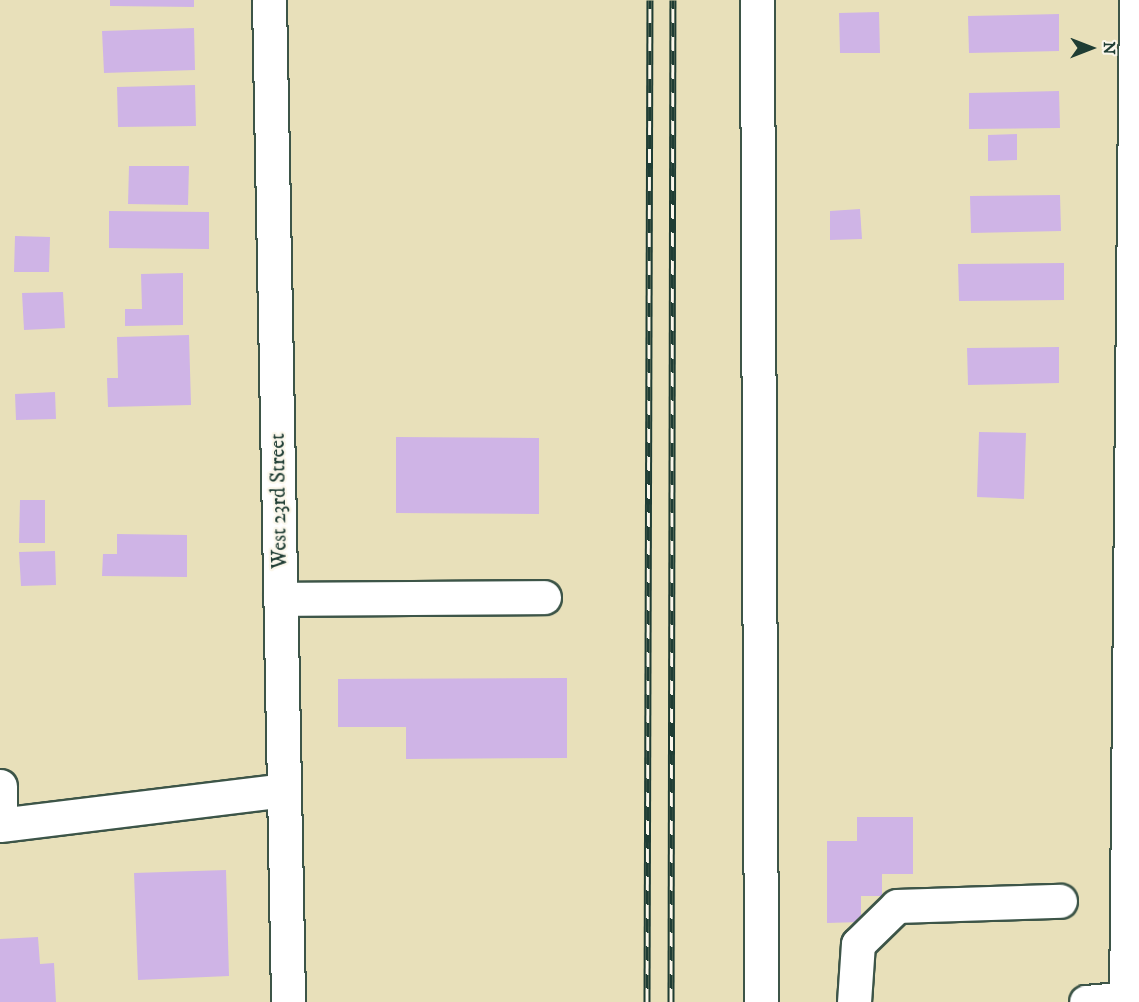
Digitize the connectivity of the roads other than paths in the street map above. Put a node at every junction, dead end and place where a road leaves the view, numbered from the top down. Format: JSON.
{"nodes":[{"id":1,"x":269,"y":0,"type":"edge"},
{"id":2,"x":757,"y":0,"type":"edge"},
{"id":3,"x":1136,"y":0,"type":"edge"},
{"id":4,"x":544,"y":597,"type":"dead end"},
{"id":5,"x":280,"y":599,"type":"junction"},
{"id":6,"x":0,"y":786,"type":"edge"},
{"id":7,"x":284,"y":790,"type":"junction"},
{"id":8,"x":0,"y":825,"type":"edge"},
{"id":9,"x":1060,"y":901,"type":"dead end"},
{"id":10,"x":1131,"y":999,"type":"edge"},
{"id":11,"x":288,"y":1002,"type":"edge"},
{"id":12,"x":760,"y":1002,"type":"edge"},
{"id":13,"x":854,"y":1002,"type":"edge"},
{"id":14,"x":1086,"y":1002,"type":"edge"}],
"edges":[{"from":1,"to":5,"type":"street","name":"West 23rd Street"},
{"from":2,"to":12,"type":"street"},
{"from":3,"to":10,"type":"street"},
{"from":4,"to":5,"type":"street"},
{"from":5,"to":7,"type":"street","name":"West 23rd Street"},
{"from":6,"to":8,"type":"street"},
{"from":7,"to":8,"type":"street"},
{"from":7,"to":11,"type":"street","name":"West 23rd Street"},
{"from":9,"to":13,"type":"street"},
{"from":10,"to":14,"type":"street"}]}
